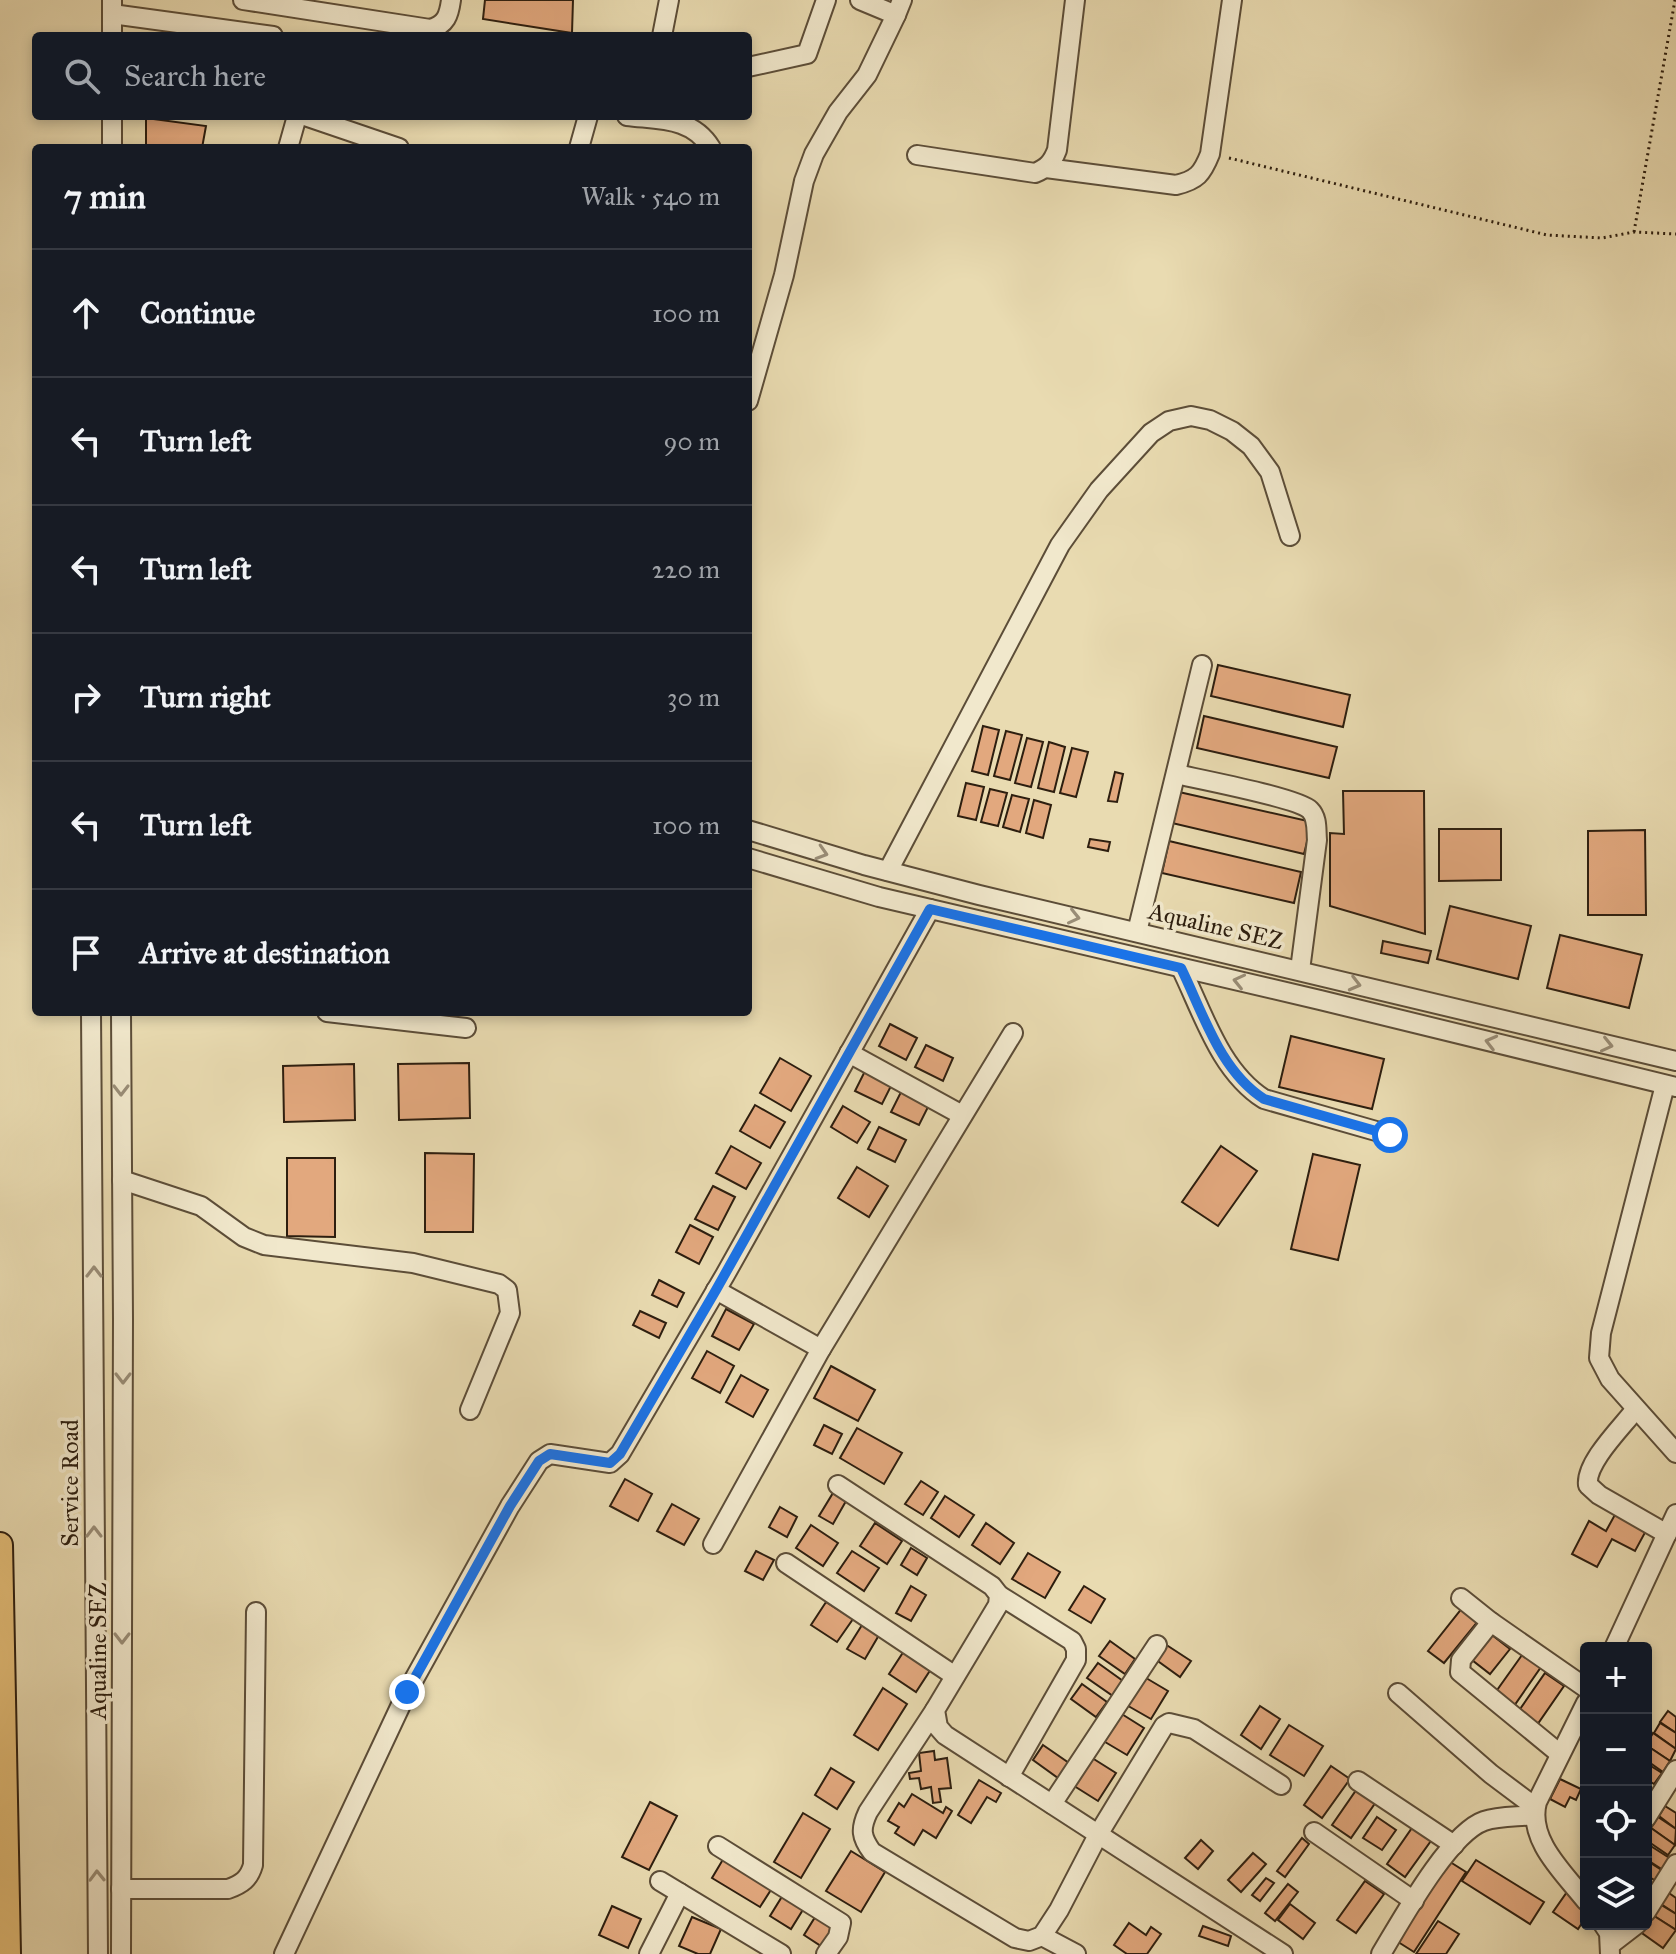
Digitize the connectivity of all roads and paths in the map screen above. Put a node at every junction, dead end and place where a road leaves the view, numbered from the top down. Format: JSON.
{"nodes":[{"id":1,"x":243,"y":0,"type":"edge"},
{"id":2,"x":451,"y":0,"type":"edge"},
{"id":3,"x":669,"y":0,"type":"edge"},
{"id":4,"x":826,"y":0,"type":"edge"},
{"id":5,"x":860,"y":0,"type":"edge"},
{"id":6,"x":1075,"y":0,"type":"edge"},
{"id":7,"x":1232,"y":0,"type":"edge"},
{"id":8,"x":1675,"y":0,"type":"edge"},
{"id":9,"x":112,"y":7,"type":"edge"},
{"id":10,"x":899,"y":7,"type":"edge"},
{"id":11,"x":112,"y":32,"type":"edge"},
{"id":12,"x":251,"y":32,"type":"edge"},
{"id":13,"x":663,"y":32,"type":"edge"},
{"id":14,"x":752,"y":66,"type":"edge"},
{"id":15,"x":112,"y":120,"type":"edge"},
{"id":16,"x":296,"y":120,"type":"edge"},
{"id":17,"x":317,"y":120,"type":"edge"},
{"id":18,"x":587,"y":120,"type":"edge"},
{"id":19,"x":654,"y":120,"type":"edge"},
{"id":20,"x":112,"y":144,"type":"edge"},
{"id":21,"x":289,"y":144,"type":"edge"},
{"id":22,"x":387,"y":144,"type":"edge"},
{"id":23,"x":580,"y":144,"type":"edge"},
{"id":24,"x":708,"y":144,"type":"edge"},
{"id":25,"x":1210,"y":154,"type":"junction"},
{"id":26,"x":917,"y":155,"type":"dead end"},
{"id":27,"x":1046,"y":168,"type":"junction"},
{"id":28,"x":1634,"y":232,"type":"junction"},
{"id":29,"x":1676,"y":234,"type":"edge"},
{"id":30,"x":752,"y":387,"type":"edge"},
{"id":31,"x":1290,"y":536,"type":"dead end"},
{"id":32,"x":1202,"y":665,"type":"dead end"},
{"id":33,"x":1176,"y":774,"type":"junction"},
{"id":34,"x":752,"y":831,"type":"edge"},
{"id":35,"x":752,"y":859,"type":"edge"},
{"id":36,"x":888,"y":871,"type":"junction"},
{"id":37,"x":930,"y":909,"type":"junction"},
{"id":38,"x":1137,"y":932,"type":"junction"},
{"id":39,"x":1181,"y":968,"type":"junction"},
{"id":40,"x":1300,"y":970,"type":"junction"},
{"id":41,"x":91,"y":1016,"type":"edge"},
{"id":42,"x":121,"y":1016,"type":"edge"},
{"id":43,"x":362,"y":1016,"type":"edge"},
{"id":44,"x":466,"y":1028,"type":"dead end"},
{"id":45,"x":1013,"y":1033,"type":"dead end"},
{"id":46,"x":849,"y":1053,"type":"junction"},
{"id":47,"x":1675,"y":1055,"type":"edge"},
{"id":48,"x":1670,"y":1086,"type":"edge"},
{"id":49,"x":962,"y":1115,"type":"junction"},
{"id":50,"x":1390,"y":1135,"type":"dead end"},
{"id":51,"x":122,"y":1180,"type":"junction"},
{"id":52,"x":716,"y":1290,"type":"junction"},
{"id":53,"x":821,"y":1349,"type":"junction"},
{"id":54,"x":470,"y":1410,"type":"dead end"},
{"id":55,"x":1635,"y":1410,"type":"junction"},
{"id":56,"x":1676,"y":1453,"type":"edge"},
{"id":57,"x":838,"y":1485,"type":"dead end"},
{"id":58,"x":1676,"y":1514,"type":"edge"},
{"id":59,"x":1667,"y":1534,"type":"junction"},
{"id":60,"x":713,"y":1544,"type":"dead end"},
{"id":61,"x":0,"y":1545,"type":"edge"},
{"id":62,"x":786,"y":1563,"type":"dead end"},
{"id":63,"x":999,"y":1595,"type":"junction"},
{"id":64,"x":1461,"y":1598,"type":"dead end"},
{"id":65,"x":256,"y":1612,"type":"dead end"},
{"id":66,"x":1491,"y":1622,"type":"junction"},
{"id":67,"x":1617,"y":1642,"type":"edge"},
{"id":68,"x":1157,"y":1645,"type":"dead end"},
{"id":69,"x":955,"y":1676,"type":"junction"},
{"id":70,"x":1580,"y":1684,"type":"edge"},
{"id":71,"x":1398,"y":1693,"type":"dead end"},
{"id":72,"x":935,"y":1710,"type":"junction"},
{"id":73,"x":1580,"y":1714,"type":"edge"},
{"id":74,"x":1560,"y":1754,"type":"junction"},
{"id":75,"x":1676,"y":1770,"type":"edge"},
{"id":76,"x":1009,"y":1777,"type":"junction"},
{"id":77,"x":1358,"y":1781,"type":"dead end"},
{"id":78,"x":1281,"y":1785,"type":"dead end"},
{"id":79,"x":1052,"y":1804,"type":"junction"},
{"id":80,"x":1652,"y":1808,"type":"edge"},
{"id":81,"x":1534,"y":1811,"type":"junction"},
{"id":82,"x":1314,"y":1832,"type":"dead end"},
{"id":83,"x":1099,"y":1833,"type":"junction"},
{"id":84,"x":1454,"y":1845,"type":"junction"},
{"id":85,"x":718,"y":1846,"type":"dead end"},
{"id":86,"x":1676,"y":1864,"type":"edge"},
{"id":87,"x":660,"y":1881,"type":"dead end"},
{"id":88,"x":121,"y":1889,"type":"junction"},
{"id":89,"x":680,"y":1893,"type":"junction"},
{"id":90,"x":1580,"y":1894,"type":"edge"},
{"id":91,"x":1414,"y":1901,"type":"junction"},
{"id":92,"x":1652,"y":1902,"type":"edge"},
{"id":93,"x":1631,"y":1930,"type":"edge"},
{"id":94,"x":1042,"y":1936,"type":"junction"},
{"id":95,"x":1611,"y":1949,"type":"edge"},
{"id":96,"x":8,"y":1954,"type":"edge"},
{"id":97,"x":98,"y":1954,"type":"edge"},
{"id":98,"x":121,"y":1954,"type":"edge"},
{"id":99,"x":284,"y":1954,"type":"edge"},
{"id":100,"x":649,"y":1954,"type":"edge"},
{"id":101,"x":781,"y":1954,"type":"edge"},
{"id":102,"x":826,"y":1954,"type":"edge"},
{"id":103,"x":1076,"y":1954,"type":"edge"},
{"id":104,"x":1283,"y":1954,"type":"edge"},
{"id":105,"x":1381,"y":1954,"type":"edge"}],
"edges":[{"from":1,"to":2,"type":"street"},
{"from":3,"to":13,"type":"street"},
{"from":4,"to":14,"type":"street"},
{"from":5,"to":10,"type":"street"},
{"from":6,"to":27,"type":"street"},
{"from":7,"to":25,"type":"street"},
{"from":8,"to":28,"type":"path"},
{"from":9,"to":11,"type":"street"},
{"from":9,"to":12,"type":"street"},
{"from":10,"to":30,"type":"street"},
{"from":15,"to":20,"type":"street"},
{"from":16,"to":21,"type":"street"},
{"from":17,"to":22,"type":"street"},
{"from":18,"to":23,"type":"street"},
{"from":19,"to":24,"type":"street"},
{"from":25,"to":27,"type":"street"},
{"from":25,"to":28,"type":"path"},
{"from":26,"to":27,"type":"street"},
{"from":28,"to":29,"type":"path"},
{"from":31,"to":36,"type":"street"},
{"from":32,"to":33,"type":"street"},
{"from":33,"to":38,"type":"street"},
{"from":33,"to":40,"type":"street"},
{"from":34,"to":36,"type":"street","name":"Aqualine SEZ","one_way":true},
{"from":35,"to":37,"type":"street"},
{"from":36,"to":38,"type":"street","name":"Aqualine SEZ","one_way":true},
{"from":37,"to":39,"type":"street"},
{"from":37,"to":46,"type":"street"},
{"from":38,"to":40,"type":"street","name":"Aqualine SEZ"},
{"from":48,"to":39,"type":"street","one_way":true},
{"from":39,"to":50,"type":"street"},
{"from":40,"to":47,"type":"street","name":"Aqualine SEZ","one_way":true},
{"from":97,"to":41,"type":"street","name":"Service Road","one_way":true},
{"from":42,"to":51,"type":"street","name":"Aqualine SEZ","one_way":true},
{"from":43,"to":44,"type":"street"},
{"from":45,"to":49,"type":"street"},
{"from":46,"to":49,"type":"street"},
{"from":46,"to":52,"type":"street"},
{"from":48,"to":55,"type":"street"},
{"from":49,"to":53,"type":"street"},
{"from":51,"to":54,"type":"street"},
{"from":51,"to":88,"type":"street","name":"Aqualine SEZ","one_way":true},
{"from":52,"to":53,"type":"street"},
{"from":52,"to":99,"type":"street"},
{"from":53,"to":60,"type":"street"},
{"from":55,"to":56,"type":"street"},
{"from":55,"to":59,"type":"street"},
{"from":57,"to":63,"type":"street"},
{"from":58,"to":59,"type":"street"},
{"from":59,"to":67,"type":"street"},
{"from":61,"to":96,"type":"main road"},
{"from":62,"to":69,"type":"street"},
{"from":63,"to":69,"type":"street"},
{"from":63,"to":76,"type":"street"},
{"from":64,"to":66,"type":"street"},
{"from":65,"to":88,"type":"street"},
{"from":66,"to":70,"type":"street"},
{"from":66,"to":74,"type":"street"},
{"from":68,"to":79,"type":"street"},
{"from":69,"to":72,"type":"street"},
{"from":71,"to":81,"type":"street"},
{"from":72,"to":76,"type":"street"},
{"from":72,"to":94,"type":"street"},
{"from":73,"to":74,"type":"street"},
{"from":74,"to":81,"type":"street"},
{"from":75,"to":80,"type":"street"},
{"from":76,"to":79,"type":"street"},
{"from":77,"to":84,"type":"street"},
{"from":78,"to":83,"type":"street"},
{"from":79,"to":83,"type":"street"},
{"from":81,"to":84,"type":"street"},
{"from":81,"to":90,"type":"street"},
{"from":82,"to":91,"type":"street"},
{"from":83,"to":94,"type":"street"},
{"from":83,"to":104,"type":"street"},
{"from":84,"to":91,"type":"street"},
{"from":85,"to":102,"type":"street"},
{"from":86,"to":92,"type":"street"},
{"from":87,"to":89,"type":"street"},
{"from":88,"to":98,"type":"street","name":"Aqualine SEZ"},
{"from":89,"to":100,"type":"street"},
{"from":89,"to":101,"type":"street"},
{"from":91,"to":105,"type":"street"},
{"from":93,"to":95,"type":"street"},
{"from":94,"to":103,"type":"street"}]}
